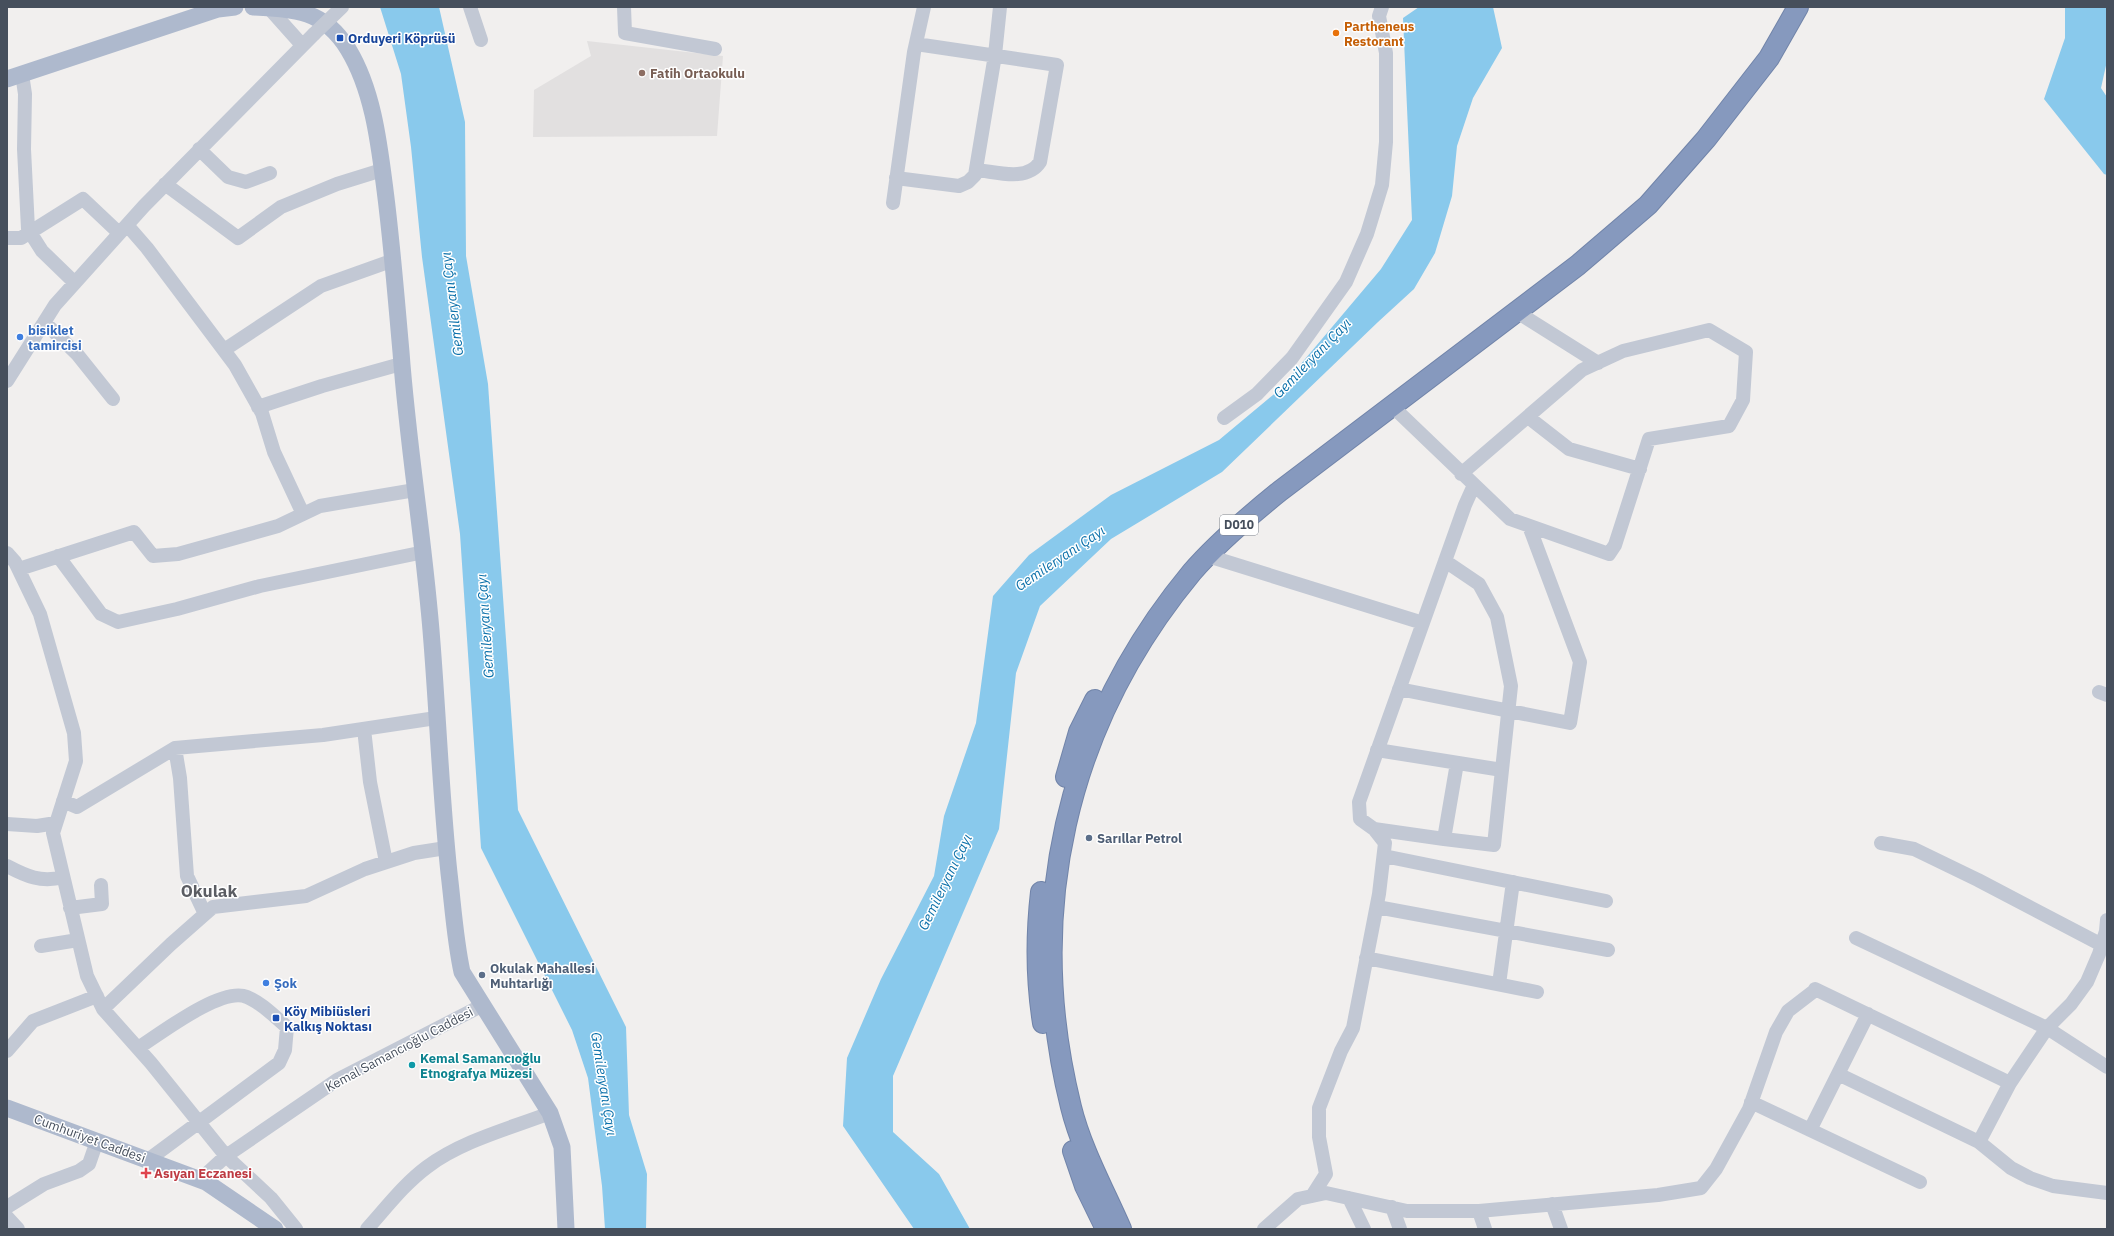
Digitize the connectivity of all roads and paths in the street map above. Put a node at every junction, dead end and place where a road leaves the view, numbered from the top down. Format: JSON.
{"nodes":[{"id":1,"x":235,"y":7,"type":"edge"},
{"id":2,"x":261,"y":7,"type":"edge"},
{"id":3,"x":342,"y":7,"type":"edge"},
{"id":4,"x":470,"y":7,"type":"edge"},
{"id":5,"x":624,"y":7,"type":"edge"},
{"id":6,"x":924,"y":7,"type":"edge"},
{"id":7,"x":1000,"y":7,"type":"edge"},
{"id":8,"x":1382,"y":7,"type":"edge"},
{"id":9,"x":1783,"y":7,"type":"edge"},
{"id":10,"x":1798,"y":7,"type":"edge"},
{"id":11,"x":481,"y":40,"type":"dead end"},
{"id":12,"x":916,"y":44,"type":"junction"},
{"id":13,"x":302,"y":45,"type":"junction"},
{"id":14,"x":715,"y":48,"type":"dead end"},
{"id":15,"x":995,"y":55,"type":"junction"},
{"id":16,"x":15,"y":76,"type":"edge"},
{"id":17,"x":199,"y":150,"type":"junction"},
{"id":18,"x":382,"y":170,"type":"junction"},
{"id":19,"x":977,"y":170,"type":"junction"},
{"id":20,"x":270,"y":173,"type":"dead end"},
{"id":21,"x":896,"y":178,"type":"junction"},
{"id":22,"x":165,"y":184,"type":"junction"},
{"id":23,"x":892,"y":204,"type":"dead end"},
{"id":24,"x":123,"y":229,"type":"junction"},
{"id":25,"x":30,"y":233,"type":"junction"},
{"id":26,"x":7,"y":238,"type":"edge"},
{"id":27,"x":394,"y":260,"type":"junction"},
{"id":28,"x":75,"y":283,"type":"junction"},
{"id":29,"x":1516,"y":312,"type":"junction"},
{"id":30,"x":44,"y":322,"type":"junction"},
{"id":31,"x":224,"y":350,"type":"junction"},
{"id":32,"x":1598,"y":363,"type":"junction"},
{"id":33,"x":402,"y":364,"type":"junction"},
{"id":34,"x":7,"y":381,"type":"edge"},
{"id":35,"x":113,"y":399,"type":"dead end"},
{"id":36,"x":1392,"y":406,"type":"junction"},
{"id":37,"x":258,"y":407,"type":"junction"},
{"id":38,"x":1528,"y":417,"type":"junction"},
{"id":39,"x":1224,"y":418,"type":"dead end"},
{"id":40,"x":1640,"y":469,"type":"junction"},
{"id":41,"x":1462,"y":474,"type":"junction"},
{"id":42,"x":1474,"y":485,"type":"junction"},
{"id":43,"x":415,"y":490,"type":"junction"},
{"id":44,"x":303,"y":514,"type":"junction"},
{"id":45,"x":1529,"y":526,"type":"junction"},
{"id":46,"x":424,"y":552,"type":"junction"},
{"id":47,"x":7,"y":553,"type":"edge"},
{"id":48,"x":58,"y":556,"type":"junction"},
{"id":49,"x":1208,"y":556,"type":"junction"},
{"id":50,"x":1445,"y":560,"type":"junction"},
{"id":51,"x":19,"y":569,"type":"junction"},
{"id":52,"x":1423,"y":623,"type":"junction"},
{"id":53,"x":1399,"y":689,"type":"junction"},
{"id":54,"x":1508,"y":710,"type":"junction"},
{"id":55,"x":436,"y":718,"type":"junction"},
{"id":56,"x":364,"y":728,"type":"junction"},
{"id":57,"x":175,"y":748,"type":"junction"},
{"id":58,"x":1377,"y":750,"type":"junction"},
{"id":59,"x":1457,"y":763,"type":"junction"},
{"id":60,"x":1502,"y":770,"type":"junction"},
{"id":61,"x":63,"y":801,"type":"junction"},
{"id":62,"x":56,"y":823,"type":"junction"},
{"id":63,"x":7,"y":824,"type":"edge"},
{"id":64,"x":1374,"y":829,"type":"junction"},
{"id":65,"x":1444,"y":840,"type":"junction"},
{"id":66,"x":1881,"y":843,"type":"dead end"},
{"id":67,"x":446,"y":848,"type":"junction"},
{"id":68,"x":1384,"y":856,"type":"junction"},
{"id":69,"x":386,"y":862,"type":"junction"},
{"id":70,"x":7,"y":866,"type":"edge"},
{"id":71,"x":63,"y":877,"type":"junction"},
{"id":72,"x":1513,"y":882,"type":"junction"},
{"id":73,"x":101,"y":886,"type":"dead end"},
{"id":74,"x":1606,"y":901,"type":"dead end"},
{"id":75,"x":1377,"y":907,"type":"junction"},
{"id":76,"x":70,"y":908,"type":"junction"},
{"id":77,"x":205,"y":914,"type":"junction"},
{"id":78,"x":2107,"y":920,"type":"edge"},
{"id":79,"x":1507,"y":931,"type":"junction"},
{"id":80,"x":1856,"y":938,"type":"dead end"},
{"id":81,"x":78,"y":940,"type":"junction"},
{"id":82,"x":2102,"y":945,"type":"junction"},
{"id":83,"x":41,"y":946,"type":"dead end"},
{"id":84,"x":1608,"y":950,"type":"dead end"},
{"id":85,"x":1366,"y":958,"type":"junction"},
{"id":86,"x":1499,"y":984,"type":"junction"},
{"id":87,"x":1538,"y":992,"type":"dead end"},
{"id":88,"x":97,"y":996,"type":"junction"},
{"id":89,"x":483,"y":1005,"type":"junction"},
{"id":90,"x":103,"y":1010,"type":"junction"},
{"id":91,"x":1868,"y":1014,"type":"junction"},
{"id":92,"x":2047,"y":1028,"type":"junction"},
{"id":93,"x":138,"y":1048,"type":"junction"},
{"id":94,"x":7,"y":1051,"type":"edge"},
{"id":95,"x":2107,"y":1067,"type":"edge"},
{"id":96,"x":1838,"y":1074,"type":"junction"},
{"id":97,"x":2010,"y":1084,"type":"junction"},
{"id":98,"x":1751,"y":1102,"type":"junction"},
{"id":99,"x":7,"y":1108,"type":"edge"},
{"id":100,"x":550,"y":1112,"type":"junction"},
{"id":101,"x":199,"y":1123,"type":"junction"},
{"id":102,"x":1810,"y":1130,"type":"junction"},
{"id":103,"x":97,"y":1141,"type":"junction"},
{"id":104,"x":1979,"y":1142,"type":"junction"},
{"id":105,"x":226,"y":1156,"type":"junction"},
{"id":106,"x":148,"y":1160,"type":"junction"},
{"id":107,"x":200,"y":1179,"type":"junction"},
{"id":108,"x":1920,"y":1182,"type":"dead end"},
{"id":109,"x":2107,"y":1193,"type":"edge"},
{"id":110,"x":1312,"y":1196,"type":"junction"},
{"id":111,"x":1350,"y":1198,"type":"junction"},
{"id":112,"x":1552,"y":1204,"type":"junction"},
{"id":113,"x":7,"y":1207,"type":"edge"},
{"id":114,"x":1392,"y":1207,"type":"junction"},
{"id":115,"x":1479,"y":1211,"type":"junction"},
{"id":116,"x":7,"y":1217,"type":"edge"},
{"id":117,"x":18,"y":1229,"type":"edge"},
{"id":118,"x":275,"y":1229,"type":"edge"},
{"id":119,"x":296,"y":1229,"type":"edge"},
{"id":120,"x":367,"y":1229,"type":"edge"},
{"id":121,"x":566,"y":1229,"type":"edge"},
{"id":122,"x":1106,"y":1229,"type":"edge"},
{"id":123,"x":1121,"y":1229,"type":"edge"},
{"id":124,"x":1264,"y":1229,"type":"edge"},
{"id":125,"x":1364,"y":1229,"type":"edge"},
{"id":126,"x":1400,"y":1229,"type":"edge"},
{"id":127,"x":1485,"y":1229,"type":"edge"},
{"id":128,"x":1561,"y":1229,"type":"edge"}],
"edges":[{"from":1,"to":16,"type":"main road"},
{"from":2,"to":13,"type":"street"},
{"from":2,"to":18,"type":"main road"},
{"from":3,"to":13,"type":"street","bridge":true},
{"from":4,"to":11,"type":"street"},
{"from":5,"to":14,"type":"street"},
{"from":6,"to":12,"type":"street"},
{"from":7,"to":15,"type":"street"},
{"from":8,"to":39,"type":"street"},
{"from":9,"to":122,"type":"highway","number":"D010"},
{"from":10,"to":29,"type":"highway","number":"D010"},
{"from":12,"to":15,"type":"street"},
{"from":12,"to":21,"type":"street"},
{"from":13,"to":17,"type":"street"},
{"from":15,"to":19,"type":"street"},
{"from":15,"to":19,"type":"street"},
{"from":16,"to":25,"type":"street"},
{"from":17,"to":20,"type":"street"},
{"from":17,"to":22,"type":"street"},
{"from":18,"to":22,"type":"street"},
{"from":18,"to":27,"type":"main road"},
{"from":19,"to":21,"type":"street"},
{"from":21,"to":23,"type":"street"},
{"from":22,"to":24,"type":"street"},
{"from":24,"to":25,"type":"street"},
{"from":24,"to":28,"type":"street"},
{"from":24,"to":31,"type":"street"},
{"from":25,"to":26,"type":"street"},
{"from":25,"to":28,"type":"street"},
{"from":27,"to":31,"type":"street"},
{"from":27,"to":33,"type":"main road"},
{"from":28,"to":30,"type":"street"},
{"from":29,"to":32,"type":"street"},
{"from":29,"to":36,"type":"highway","number":"D010"},
{"from":30,"to":34,"type":"street"},
{"from":30,"to":35,"type":"street"},
{"from":31,"to":37,"type":"street"},
{"from":32,"to":38,"type":"street"},
{"from":32,"to":40,"type":"street"},
{"from":33,"to":37,"type":"street"},
{"from":33,"to":43,"type":"main road"},
{"from":36,"to":41,"type":"street"},
{"from":36,"to":49,"type":"highway","number":"D010"},
{"from":37,"to":44,"type":"street"},
{"from":38,"to":40,"type":"street"},
{"from":38,"to":41,"type":"street"},
{"from":40,"to":45,"type":"street"},
{"from":41,"to":42,"type":"street"},
{"from":42,"to":45,"type":"street"},
{"from":42,"to":50,"type":"street"},
{"from":43,"to":44,"type":"street"},
{"from":43,"to":46,"type":"main road"},
{"from":44,"to":48,"type":"street"},
{"from":45,"to":54,"type":"street"},
{"from":46,"to":48,"type":"street"},
{"from":46,"to":55,"type":"main road"},
{"from":47,"to":51,"type":"street"},
{"from":48,"to":51,"type":"street"},
{"from":49,"to":52,"type":"street"},
{"from":49,"to":123,"type":"highway","number":"D010"},
{"from":50,"to":52,"type":"street"},
{"from":50,"to":54,"type":"street"},
{"from":51,"to":61,"type":"street"},
{"from":52,"to":53,"type":"street"},
{"from":53,"to":54,"type":"street"},
{"from":53,"to":58,"type":"street"},
{"from":54,"to":60,"type":"street"},
{"from":55,"to":56,"type":"street"},
{"from":55,"to":67,"type":"main road"},
{"from":56,"to":57,"type":"street"},
{"from":56,"to":69,"type":"street"},
{"from":57,"to":61,"type":"street"},
{"from":57,"to":77,"type":"street"},
{"from":58,"to":59,"type":"street"},
{"from":58,"to":64,"type":"street"},
{"from":59,"to":60,"type":"street"},
{"from":59,"to":65,"type":"street"},
{"from":60,"to":65,"type":"street"},
{"from":61,"to":62,"type":"street"},
{"from":62,"to":63,"type":"street"},
{"from":62,"to":71,"type":"street"},
{"from":64,"to":65,"type":"street"},
{"from":64,"to":68,"type":"street"},
{"from":66,"to":82,"type":"street"},
{"from":67,"to":69,"type":"street"},
{"from":67,"to":89,"type":"main road"},
{"from":68,"to":72,"type":"street"},
{"from":68,"to":75,"type":"street"},
{"from":69,"to":77,"type":"street"},
{"from":70,"to":71,"type":"street"},
{"from":71,"to":76,"type":"street"},
{"from":72,"to":74,"type":"street"},
{"from":72,"to":79,"type":"street"},
{"from":73,"to":76,"type":"street"},
{"from":75,"to":79,"type":"street"},
{"from":75,"to":85,"type":"street"},
{"from":76,"to":81,"type":"street"},
{"from":77,"to":90,"type":"street"},
{"from":78,"to":82,"type":"street"},
{"from":79,"to":84,"type":"street"},
{"from":79,"to":86,"type":"street"},
{"from":80,"to":92,"type":"street"},
{"from":81,"to":83,"type":"street"},
{"from":81,"to":88,"type":"street"},
{"from":82,"to":92,"type":"street"},
{"from":85,"to":86,"type":"street"},
{"from":85,"to":110,"type":"street"},
{"from":86,"to":87,"type":"street"},
{"from":88,"to":90,"type":"street"},
{"from":88,"to":94,"type":"street"},
{"from":89,"to":100,"type":"main road"},
{"from":89,"to":105,"type":"street","name":"Kemal Samancıoğlu Caddesi"},
{"from":90,"to":93,"type":"street"},
{"from":91,"to":96,"type":"street"},
{"from":91,"to":97,"type":"street"},
{"from":91,"to":98,"type":"street"},
{"from":92,"to":95,"type":"street"},
{"from":92,"to":97,"type":"street"},
{"from":93,"to":101,"type":"street"},
{"from":93,"to":101,"type":"street"},
{"from":96,"to":102,"type":"street"},
{"from":96,"to":104,"type":"street"},
{"from":97,"to":104,"type":"street"},
{"from":98,"to":102,"type":"street"},
{"from":98,"to":112,"type":"street"},
{"from":99,"to":103,"type":"main road","name":"Cumhuriyet Caddesi"},
{"from":100,"to":120,"type":"street"},
{"from":100,"to":121,"type":"main road"},
{"from":101,"to":105,"type":"street"},
{"from":101,"to":106,"type":"street"},
{"from":102,"to":108,"type":"street"},
{"from":103,"to":106,"type":"main road","name":"Cumhuriyet Caddesi"},
{"from":103,"to":113,"type":"street"},
{"from":104,"to":109,"type":"street"},
{"from":105,"to":107,"type":"street","name":"Kemal Samancıoğlu Caddesi"},
{"from":105,"to":119,"type":"street"},
{"from":106,"to":107,"type":"main road","name":"Cumhuriyet Caddesi"},
{"from":107,"to":118,"type":"main road","name":"Cumhuriyet Caddesi"},
{"from":110,"to":111,"type":"street"},
{"from":110,"to":124,"type":"street"},
{"from":111,"to":114,"type":"street"},
{"from":111,"to":125,"type":"street"},
{"from":112,"to":115,"type":"street"},
{"from":112,"to":128,"type":"street"},
{"from":114,"to":115,"type":"street"},
{"from":114,"to":126,"type":"street"},
{"from":115,"to":127,"type":"street"},
{"from":116,"to":117,"type":"street"}]}
